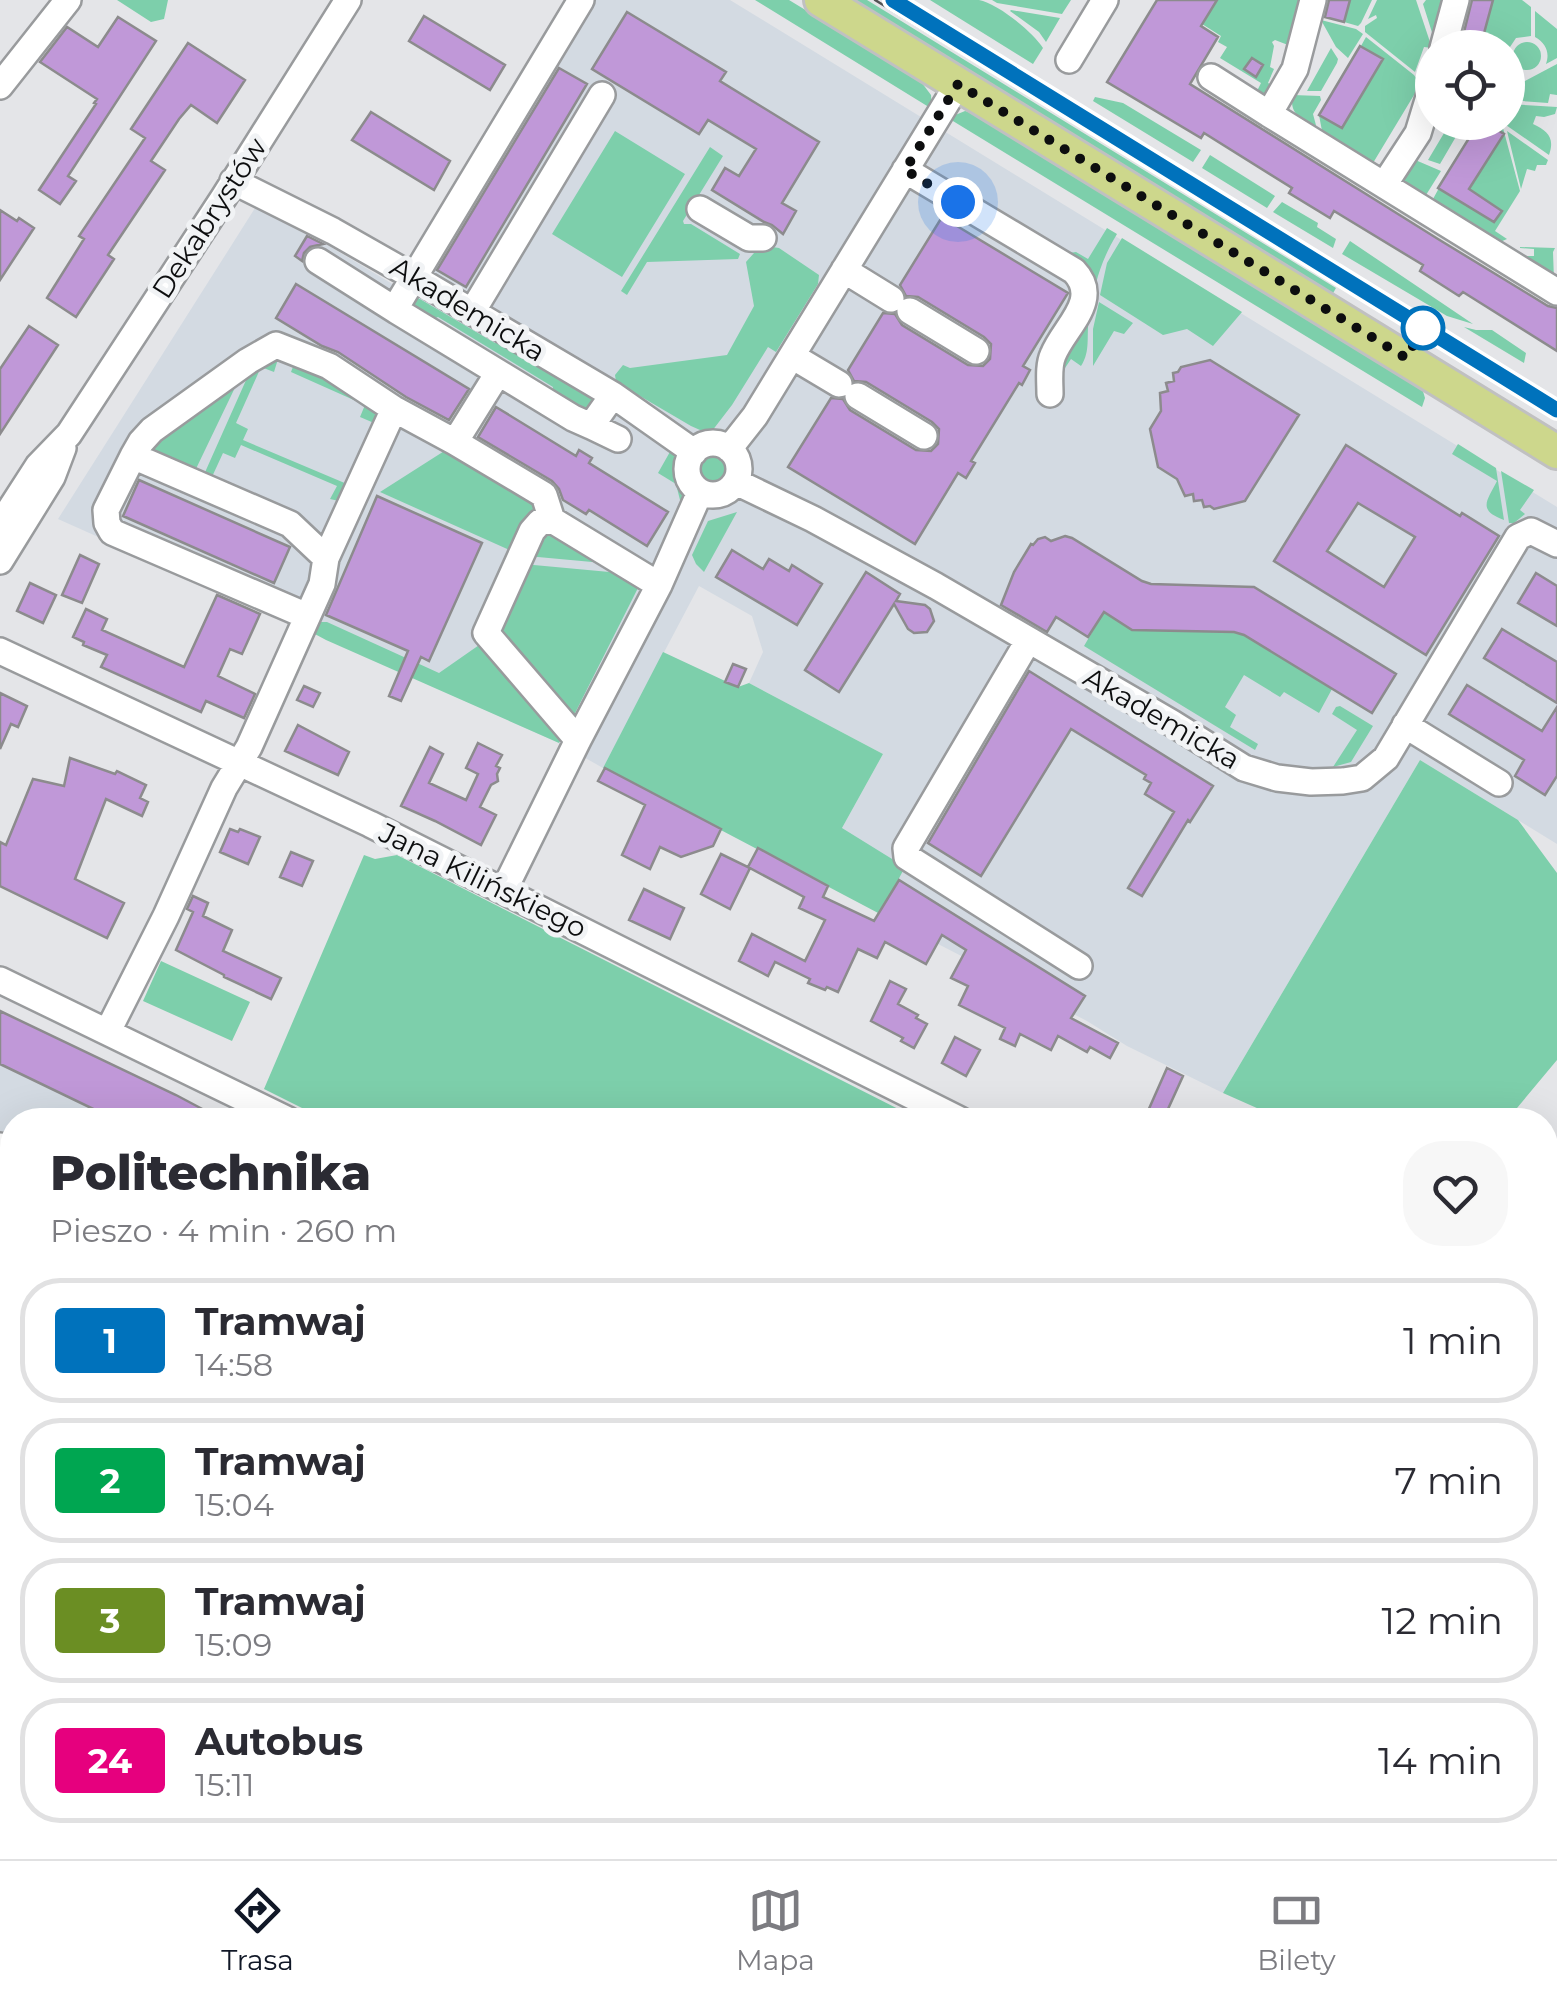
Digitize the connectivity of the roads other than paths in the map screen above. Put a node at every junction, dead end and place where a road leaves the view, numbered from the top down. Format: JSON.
{"nodes":[{"id":1,"x":68,"y":0,"type":"edge"},
{"id":2,"x":348,"y":0,"type":"edge"},
{"id":3,"x":581,"y":0,"type":"edge"},
{"id":4,"x":821,"y":0,"type":"edge"},
{"id":5,"x":1106,"y":0,"type":"edge"},
{"id":6,"x":1313,"y":0,"type":"edge"},
{"id":7,"x":1456,"y":0,"type":"edge"},
{"id":8,"x":1448,"y":30,"type":"edge"},
{"id":9,"x":1069,"y":60,"type":"dead end"},
{"id":10,"x":1212,"y":77,"type":"dead end"},
{"id":11,"x":958,"y":84,"type":"junction"},
{"id":12,"x":0,"y":86,"type":"edge"},
{"id":13,"x":602,"y":96,"type":"dead end"},
{"id":14,"x":1268,"y":114,"type":"junction"},
{"id":15,"x":1415,"y":138,"type":"edge"},
{"id":16,"x":905,"y":170,"type":"junction"},
{"id":17,"x":234,"y":181,"type":"junction"},
{"id":18,"x":1384,"y":185,"type":"junction"},
{"id":19,"x":700,"y":210,"type":"dead end"},
{"id":20,"x":763,"y":238,"type":"dead end"},
{"id":21,"x":318,"y":261,"type":"dead end"},
{"id":22,"x":844,"y":270,"type":"junction"},
{"id":23,"x":412,"y":276,"type":"junction"},
{"id":24,"x":1557,"y":292,"type":"edge"},
{"id":25,"x":397,"y":311,"type":"junction"},
{"id":26,"x":472,"y":312,"type":"junction"},
{"id":27,"x":976,"y":351,"type":"dead end"},
{"id":28,"x":792,"y":356,"type":"junction"},
{"id":29,"x":498,"y":373,"type":"junction"},
{"id":30,"x":1050,"y":394,"type":"dead end"},
{"id":31,"x":613,"y":395,"type":"junction"},
{"id":32,"x":394,"y":409,"type":"junction"},
{"id":33,"x":591,"y":426,"type":"junction"},
{"id":34,"x":69,"y":434,"type":"junction"},
{"id":35,"x":924,"y":436,"type":"dead end"},
{"id":36,"x":618,"y":439,"type":"dead end"},
{"id":37,"x":455,"y":442,"type":"junction"},
{"id":38,"x":729,"y":448,"type":"junction"},
{"id":39,"x":694,"y":452,"type":"junction"},
{"id":40,"x":1557,"y":452,"type":"edge"},
{"id":41,"x":133,"y":456,"type":"junction"},
{"id":42,"x":736,"y":482,"type":"junction"},
{"id":43,"x":700,"y":492,"type":"junction"},
{"id":44,"x":552,"y":520,"type":"junction"},
{"id":45,"x":0,"y":525,"type":"edge"},
{"id":46,"x":1557,"y":544,"type":"edge"},
{"id":47,"x":326,"y":558,"type":"junction"},
{"id":48,"x":0,"y":562,"type":"edge"},
{"id":49,"x":659,"y":585,"type":"junction"},
{"id":50,"x":308,"y":616,"type":"junction"},
{"id":51,"x":1028,"y":641,"type":"junction"},
{"id":52,"x":0,"y":651,"type":"edge"},
{"id":53,"x":1405,"y":725,"type":"junction"},
{"id":54,"x":578,"y":740,"type":"junction"},
{"id":55,"x":241,"y":763,"type":"junction"},
{"id":56,"x":1498,"y":783,"type":"dead end"},
{"id":57,"x":504,"y":890,"type":"junction"},
{"id":58,"x":1079,"y":966,"type":"dead end"},
{"id":59,"x":0,"y":980,"type":"edge"},
{"id":60,"x":108,"y":1032,"type":"junction"},
{"id":61,"x":263,"y":1108,"type":"edge"},
{"id":62,"x":936,"y":1108,"type":"edge"}],
"edges":[{"from":1,"to":12,"type":"street"},
{"from":2,"to":17,"type":"street","name":"Dekabrystów"},
{"from":3,"to":23,"type":"street"},
{"from":4,"to":11,"type":"main road"},
{"from":5,"to":9,"type":"street"},
{"from":6,"to":14,"type":"street"},
{"from":7,"to":8,"type":"street"},
{"from":10,"to":14,"type":"street"},
{"from":11,"to":16,"type":"street"},
{"from":11,"to":40,"type":"main road"},
{"from":13,"to":26,"type":"street"},
{"from":14,"to":18,"type":"street"},
{"from":15,"to":18,"type":"street"},
{"from":16,"to":22,"type":"street"},
{"from":16,"to":30,"type":"street"},
{"from":17,"to":23,"type":"street","name":"Akademicka"},
{"from":17,"to":34,"type":"street","name":"Dekabrystów"},
{"from":18,"to":24,"type":"street"},
{"from":19,"to":20,"type":"street"},
{"from":21,"to":25,"type":"street"},
{"from":22,"to":27,"type":"street"},
{"from":22,"to":28,"type":"street"},
{"from":23,"to":25,"type":"street"},
{"from":23,"to":26,"type":"street","name":"Akademicka"},
{"from":25,"to":29,"type":"street"},
{"from":26,"to":31,"type":"street","name":"Akademicka"},
{"from":28,"to":35,"type":"street"},
{"from":28,"to":38,"type":"street"},
{"from":29,"to":33,"type":"street"},
{"from":29,"to":37,"type":"street"},
{"from":31,"to":33,"type":"street"},
{"from":31,"to":39,"type":"street","name":"Akademicka"},
{"from":32,"to":37,"type":"street"},
{"from":32,"to":41,"type":"street"},
{"from":32,"to":47,"type":"street"},
{"from":33,"to":36,"type":"street"},
{"from":34,"to":45,"type":"street","name":"Dekabrystów"},
{"from":34,"to":48,"type":"street","name":"Dekabrystów"},
{"from":37,"to":44,"type":"street"},
{"from":38,"to":39,"type":"street"},
{"from":38,"to":42,"type":"street"},
{"from":39,"to":43,"type":"street"},
{"from":41,"to":47,"type":"street"},
{"from":41,"to":50,"type":"street"},
{"from":42,"to":43,"type":"street"},
{"from":42,"to":51,"type":"street","name":"Akademicka"},
{"from":43,"to":49,"type":"street"},
{"from":44,"to":49,"type":"street"},
{"from":44,"to":54,"type":"street"},
{"from":46,"to":53,"type":"street","name":"Akademicka"},
{"from":47,"to":50,"type":"street"},
{"from":49,"to":54,"type":"street"},
{"from":50,"to":55,"type":"street"},
{"from":51,"to":53,"type":"street","name":"Akademicka"},
{"from":51,"to":58,"type":"street"},
{"from":52,"to":55,"type":"street","name":"Jana Kilińskiego"},
{"from":53,"to":56,"type":"street"},
{"from":54,"to":57,"type":"street"},
{"from":55,"to":57,"type":"street","name":"Jana Kilińskiego"},
{"from":55,"to":60,"type":"street"},
{"from":57,"to":62,"type":"street","name":"Jana Kilińskiego"},
{"from":59,"to":60,"type":"street"},
{"from":60,"to":61,"type":"street"}]}
